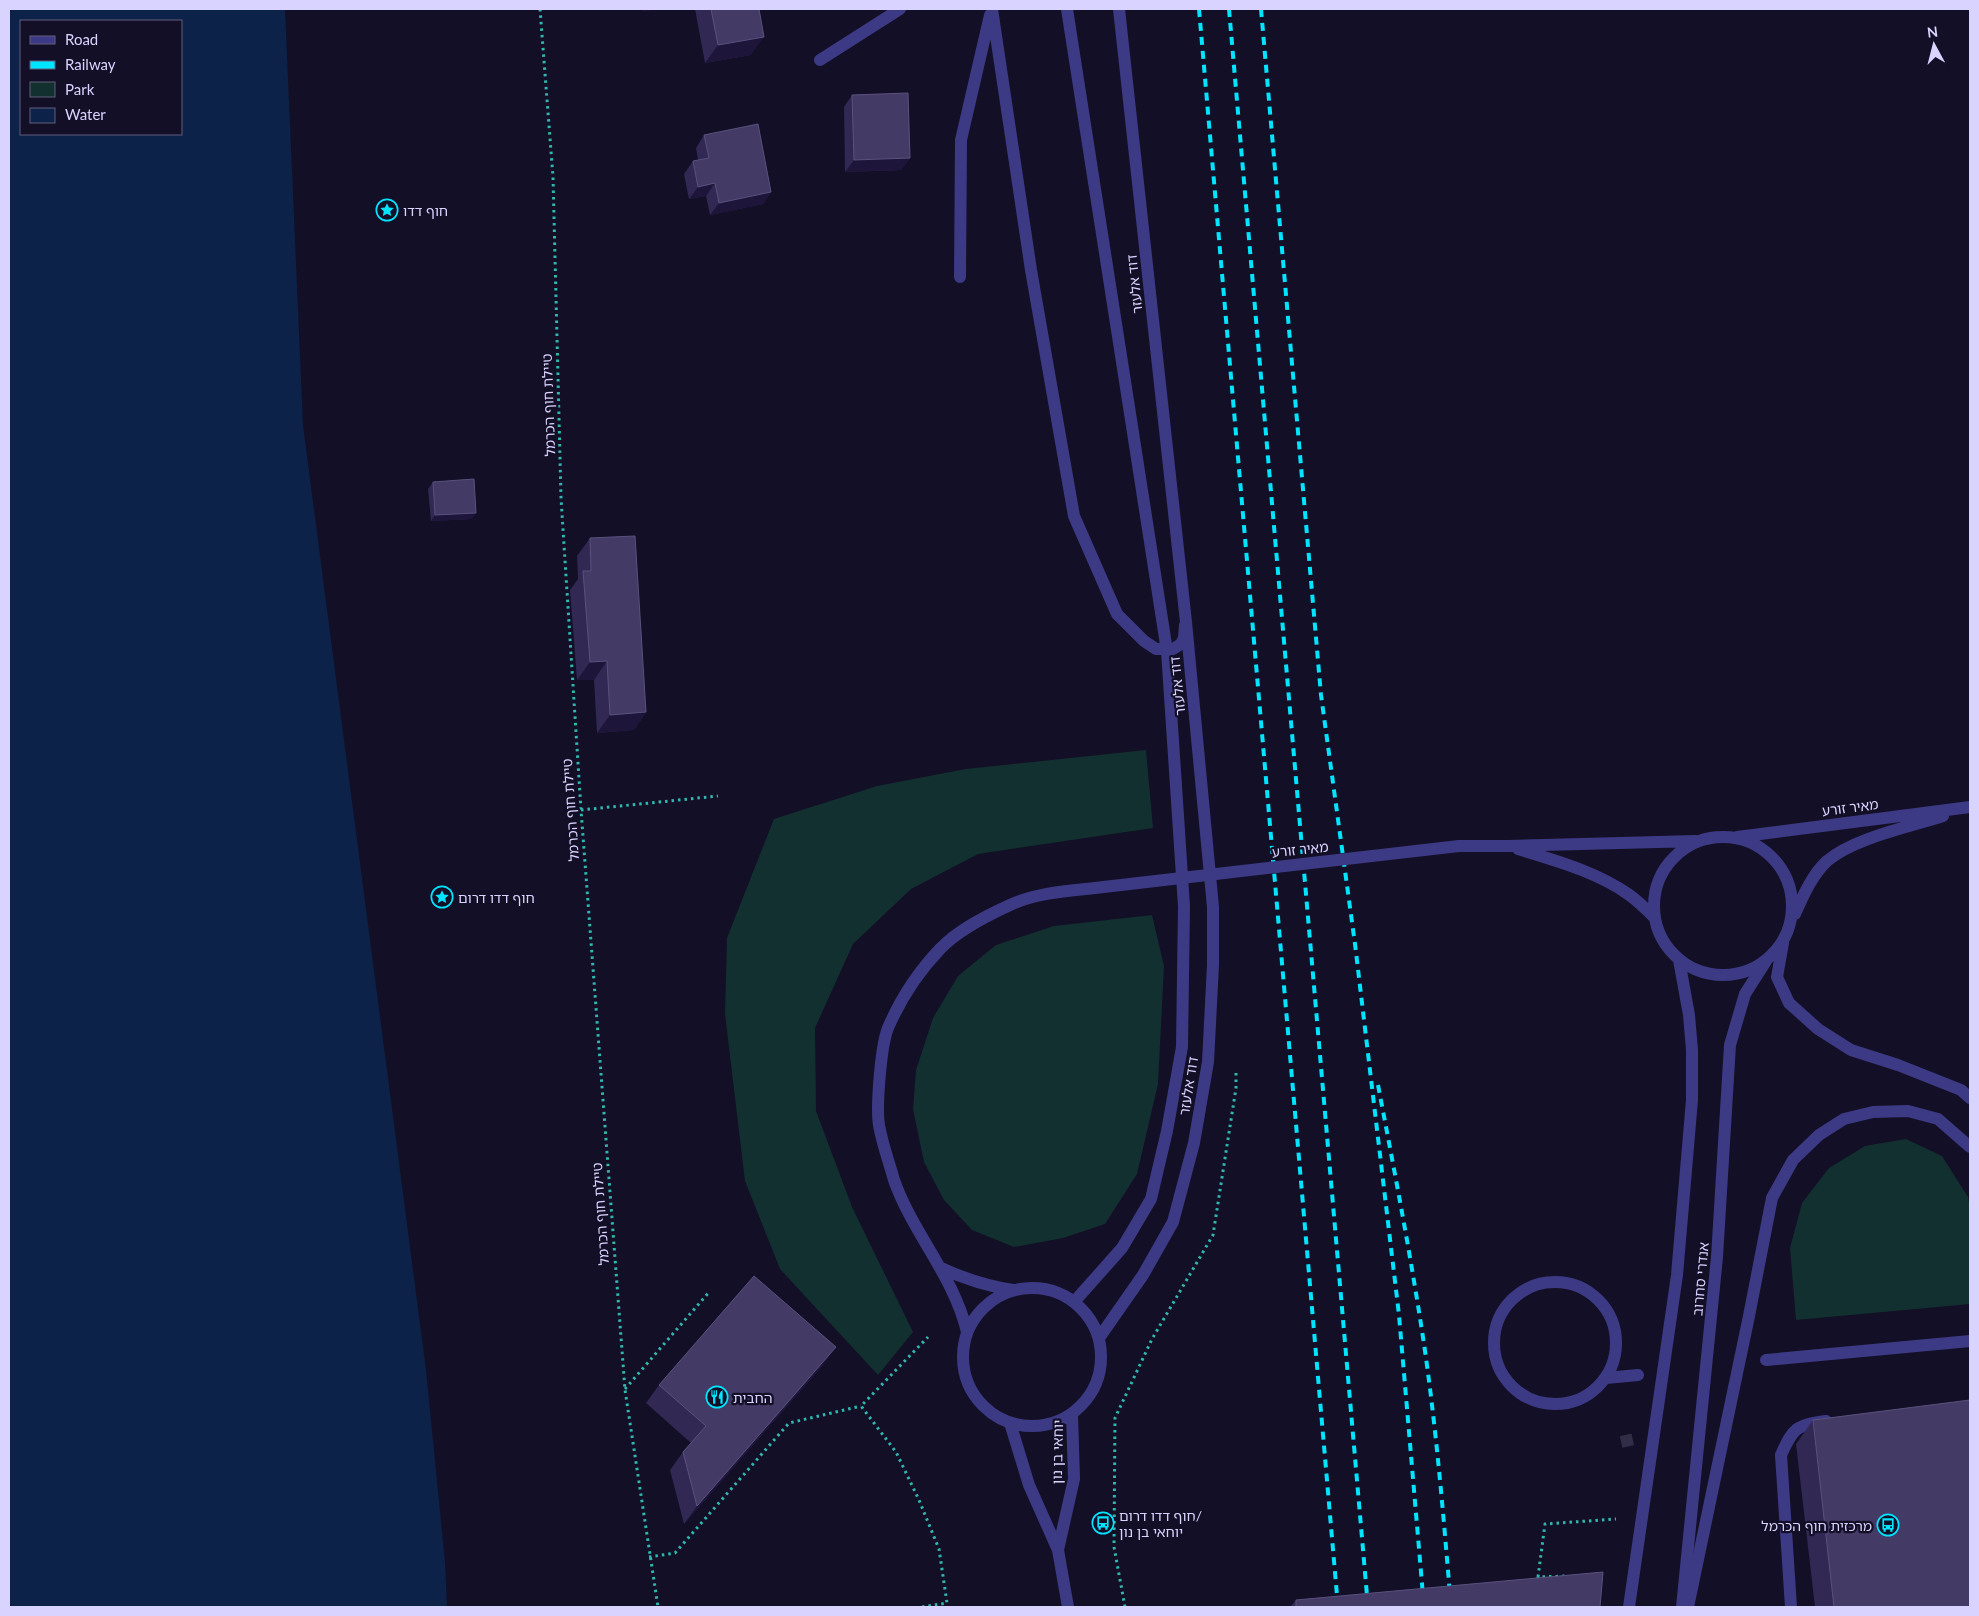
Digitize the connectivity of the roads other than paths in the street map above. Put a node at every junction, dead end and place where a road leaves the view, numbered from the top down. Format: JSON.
{"nodes":[{"id":1,"x":900,"y":9,"type":"edge"},
{"id":2,"x":992,"y":9,"type":"edge"},
{"id":3,"x":1067,"y":9,"type":"edge"},
{"id":4,"x":1120,"y":9,"type":"edge"},
{"id":5,"x":820,"y":60,"type":"dead end"},
{"id":6,"x":960,"y":277,"type":"dead end"},
{"id":7,"x":1186,"y":622,"type":"junction"},
{"id":8,"x":1167,"y":651,"type":"junction"},
{"id":9,"x":1970,"y":807,"type":"edge"},
{"id":10,"x":1734,"y":838,"type":"junction"},
{"id":11,"x":1701,"y":841,"type":"junction"},
{"id":12,"x":1508,"y":846,"type":"junction"},
{"id":13,"x":1654,"y":917,"type":"junction"},
{"id":14,"x":1791,"y":921,"type":"junction"},
{"id":15,"x":1783,"y":943,"type":"junction"},
{"id":16,"x":1680,"y":960,"type":"junction"},
{"id":17,"x":1766,"y":961,"type":"junction"},
{"id":18,"x":1970,"y":1098,"type":"edge"},
{"id":19,"x":1970,"y":1147,"type":"edge"},
{"id":20,"x":941,"y":1268,"type":"junction"},
{"id":21,"x":1013,"y":1290,"type":"junction"},
{"id":22,"x":1074,"y":1302,"type":"junction"},
{"id":23,"x":967,"y":1332,"type":"junction"},
{"id":24,"x":1099,"y":1338,"type":"junction"},
{"id":25,"x":1970,"y":1341,"type":"edge"},
{"id":26,"x":1766,"y":1360,"type":"dead end"},
{"id":27,"x":1638,"y":1374,"type":"dead end"},
{"id":28,"x":1606,"y":1378,"type":"junction"},
{"id":29,"x":1072,"y":1414,"type":"junction"},
{"id":30,"x":1836,"y":1420,"type":"edge"},
{"id":31,"x":1010,"y":1422,"type":"junction"},
{"id":32,"x":1058,"y":1550,"type":"junction"},
{"id":33,"x":1068,"y":1607,"type":"edge"},
{"id":34,"x":1629,"y":1607,"type":"edge"},
{"id":35,"x":1682,"y":1607,"type":"edge"},
{"id":36,"x":1688,"y":1607,"type":"edge"},
{"id":37,"x":1791,"y":1607,"type":"edge"}],
"edges":[{"from":1,"to":5,"type":"street"},
{"from":2,"to":6,"type":"street"},
{"from":2,"to":8,"type":"street"},
{"from":3,"to":8,"type":"street","name":"דוד אלעזר"},
{"from":4,"to":7,"type":"street","name":"דוד אלעזר"},
{"from":7,"to":8,"type":"street"},
{"from":7,"to":24,"type":"street","name":"דוד אלעזר"},
{"from":8,"to":22,"type":"street","name":"דוד אלעזר"},
{"from":9,"to":10,"type":"street","name":"מאיר זורע"},
{"from":9,"to":14,"type":"street","name":"מאיר זורע"},
{"from":10,"to":11,"type":"street"},
{"from":10,"to":14,"type":"street"},
{"from":11,"to":12,"type":"street","name":"מאיר זורע"},
{"from":11,"to":13,"type":"street"},
{"from":12,"to":13,"type":"street","name":"מאיר זורע"},
{"from":12,"to":20,"type":"street","name":"מאיר זורע","bridge":true},
{"from":13,"to":16,"type":"street"},
{"from":14,"to":15,"type":"street"},
{"from":15,"to":17,"type":"street"},
{"from":15,"to":18,"type":"street"},
{"from":16,"to":17,"type":"street"},
{"from":16,"to":34,"type":"street","name":"אנדרי סחרוב"},
{"from":17,"to":35,"type":"street","name":"אנדרי סחרוב"},
{"from":19,"to":36,"type":"street"},
{"from":20,"to":21,"type":"street"},
{"from":20,"to":23,"type":"street"},
{"from":21,"to":22,"type":"street"},
{"from":21,"to":23,"type":"street"},
{"from":22,"to":24,"type":"street"},
{"from":23,"to":31,"type":"street"},
{"from":24,"to":29,"type":"street"},
{"from":25,"to":26,"type":"street"},
{"from":27,"to":28,"type":"street"},
{"from":28,"to":28,"type":"street"},
{"from":29,"to":31,"type":"street"},
{"from":29,"to":32,"type":"street","name":"יוחאי בן נון"},
{"from":30,"to":37,"type":"street"},
{"from":31,"to":32,"type":"street","name":"יוחאי בן נון"},
{"from":32,"to":33,"type":"street","name":"יוחאי בן נון"}]}
